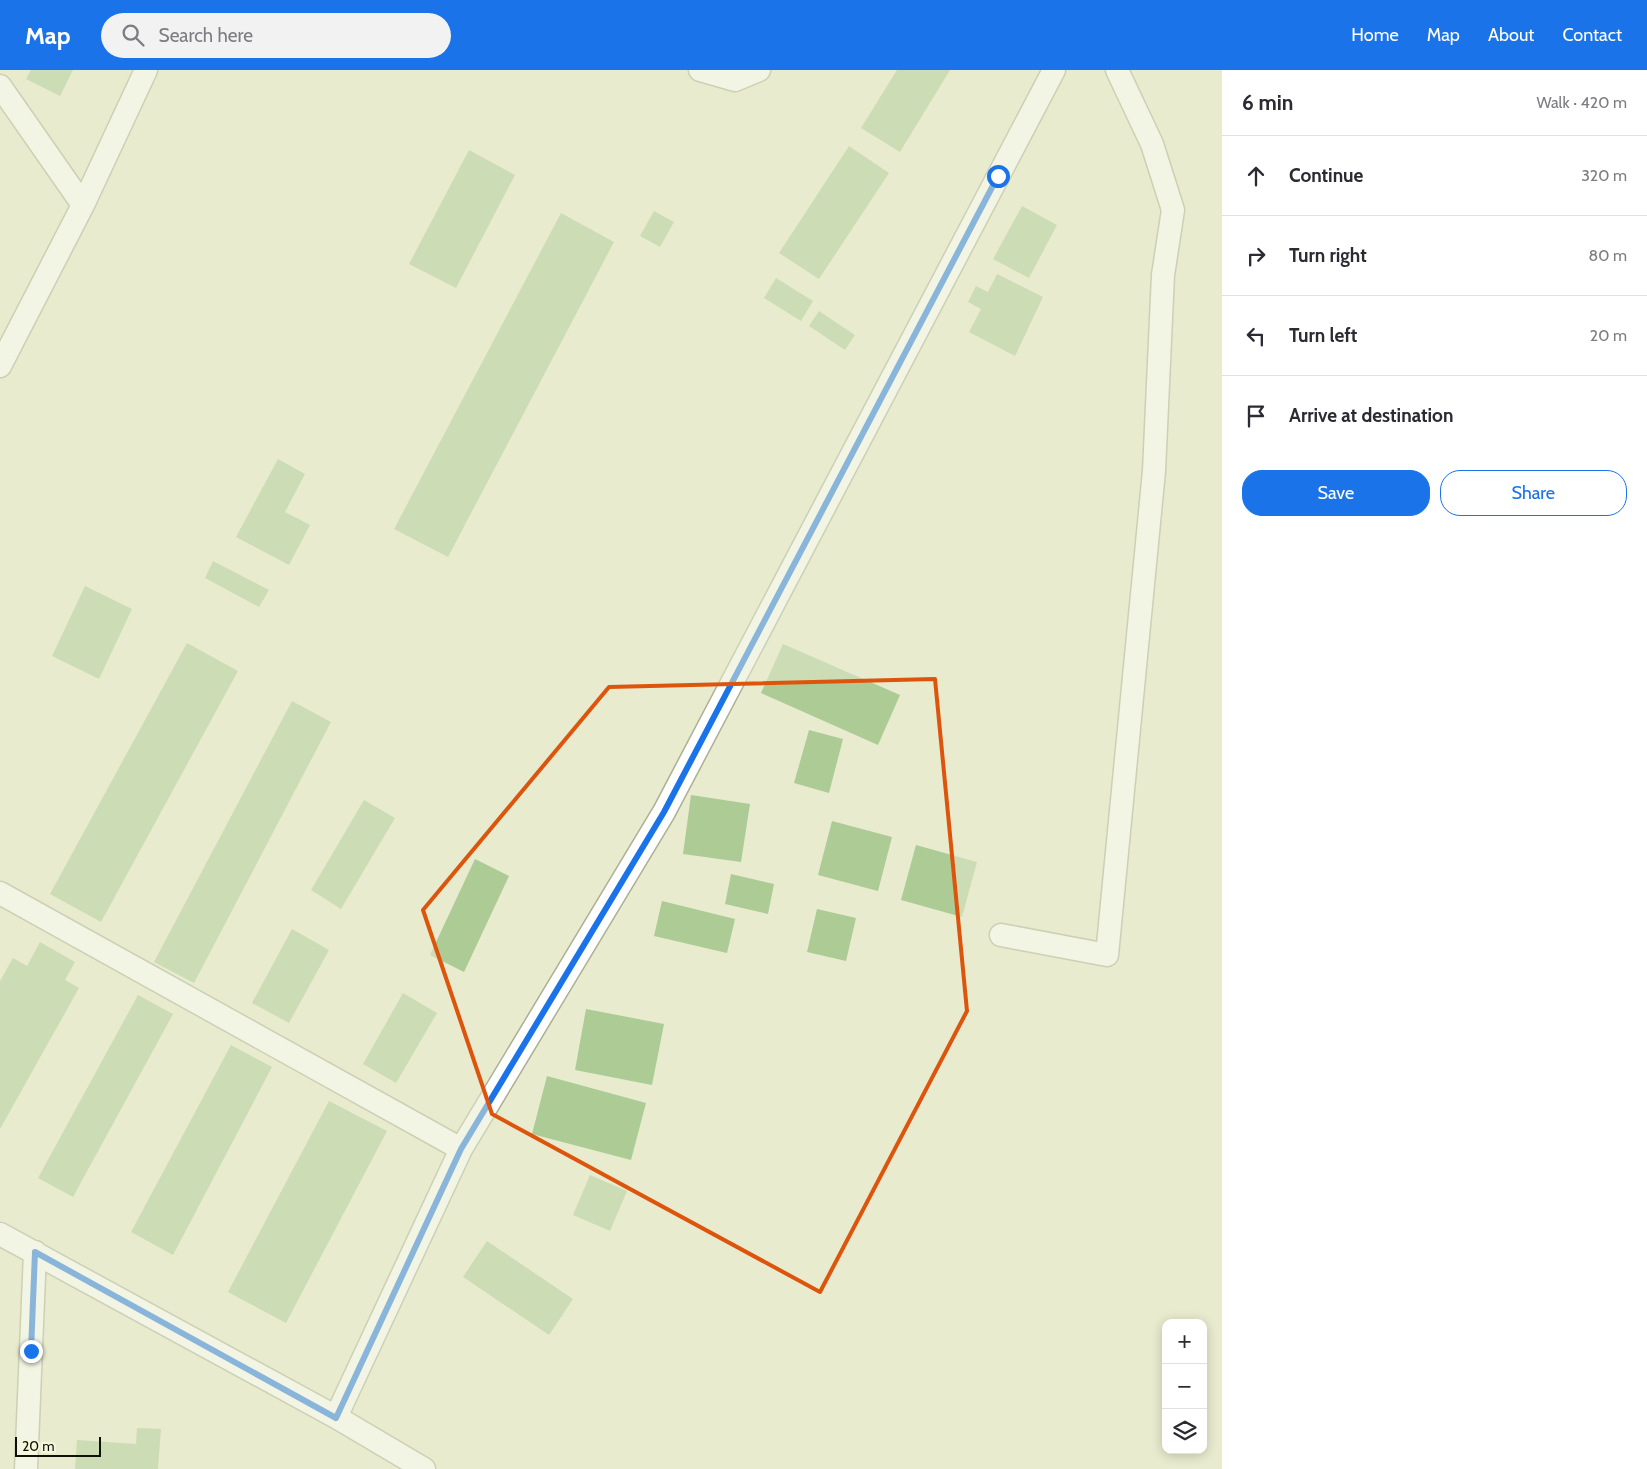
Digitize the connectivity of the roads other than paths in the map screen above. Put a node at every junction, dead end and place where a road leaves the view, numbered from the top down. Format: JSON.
{"nodes":[{"id":1,"x":146,"y":70,"type":"edge"},
{"id":2,"x":700,"y":70,"type":"edge"},
{"id":3,"x":759,"y":70,"type":"edge"},
{"id":4,"x":1054,"y":70,"type":"edge"},
{"id":5,"x":1117,"y":70,"type":"edge"},
{"id":6,"x":0,"y":86,"type":"edge"},
{"id":7,"x":83,"y":205,"type":"junction"},
{"id":8,"x":0,"y":366,"type":"edge"},
{"id":9,"x":0,"y":893,"type":"edge"},
{"id":10,"x":1001,"y":935,"type":"dead end"},
{"id":11,"x":461,"y":1149,"type":"junction"},
{"id":12,"x":0,"y":1234,"type":"edge"},
{"id":13,"x":35,"y":1252,"type":"junction"},
{"id":14,"x":336,"y":1418,"type":"junction"},
{"id":15,"x":26,"y":1469,"type":"edge"},
{"id":16,"x":424,"y":1469,"type":"edge"}],
"edges":[{"from":1,"to":7,"type":"street"},
{"from":2,"to":3,"type":"street"},
{"from":4,"to":11,"type":"street"},
{"from":5,"to":10,"type":"street"},
{"from":6,"to":7,"type":"street"},
{"from":7,"to":8,"type":"street"},
{"from":9,"to":11,"type":"street"},
{"from":11,"to":14,"type":"street"},
{"from":12,"to":13,"type":"street"},
{"from":13,"to":14,"type":"street"},
{"from":13,"to":15,"type":"street"},
{"from":14,"to":16,"type":"street"}]}
